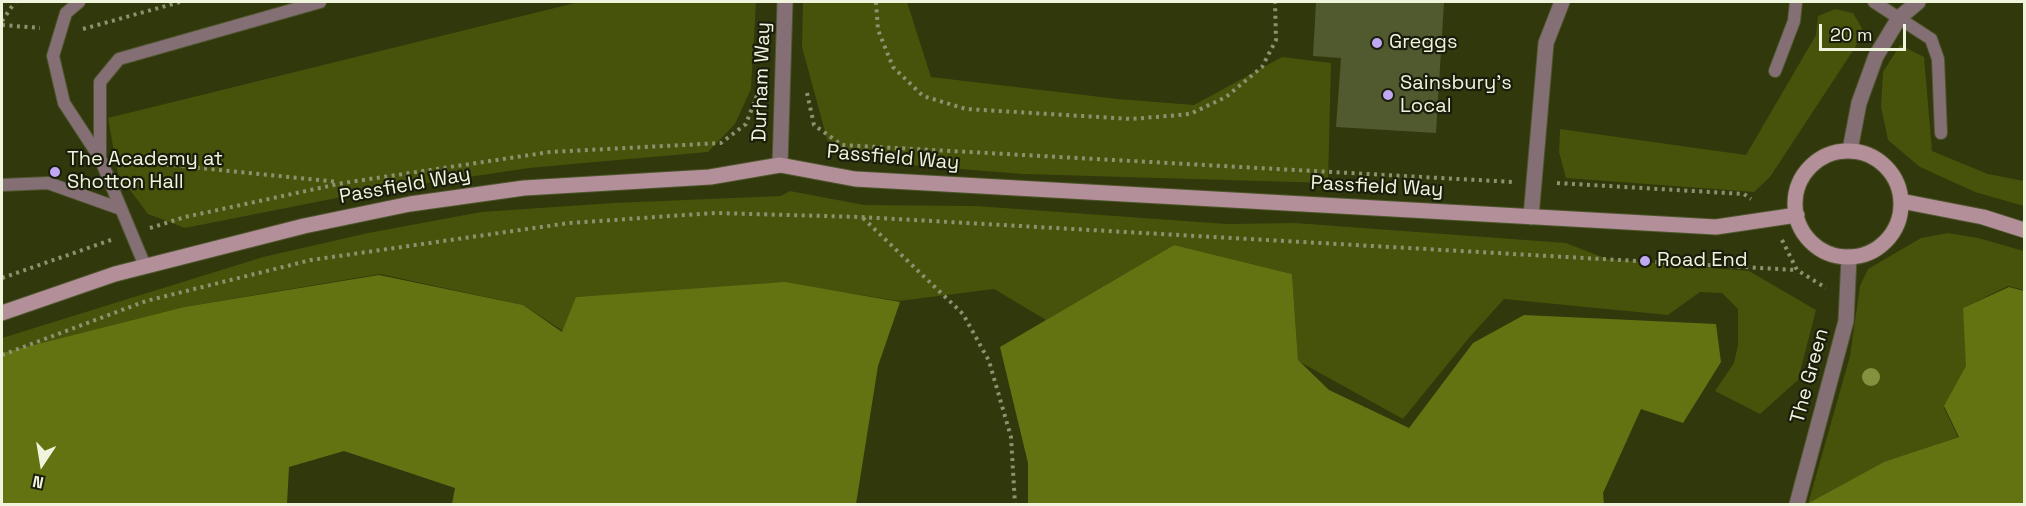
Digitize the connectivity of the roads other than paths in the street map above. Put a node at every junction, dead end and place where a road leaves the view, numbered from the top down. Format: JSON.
{"nodes":[{"id":1,"x":79,"y":2,"type":"edge"},
{"id":2,"x":320,"y":2,"type":"edge"},
{"id":3,"x":785,"y":2,"type":"edge"},
{"id":4,"x":1558,"y":2,"type":"edge"},
{"id":5,"x":1796,"y":2,"type":"edge"},
{"id":6,"x":1874,"y":2,"type":"edge"},
{"id":7,"x":1917,"y":2,"type":"edge"},
{"id":8,"x":1899,"y":18,"type":"junction"},
{"id":9,"x":1775,"y":71,"type":"dead end"},
{"id":10,"x":1941,"y":134,"type":"dead end"},
{"id":11,"x":1850,"y":150,"type":"junction"},
{"id":12,"x":100,"y":158,"type":"junction"},
{"id":13,"x":780,"y":165,"type":"junction"},
{"id":14,"x":2,"y":185,"type":"edge"},
{"id":15,"x":1901,"y":201,"type":"junction"},
{"id":16,"x":121,"y":209,"type":"junction"},
{"id":17,"x":1797,"y":215,"type":"junction"},
{"id":18,"x":1531,"y":217,"type":"junction"},
{"id":19,"x":2025,"y":230,"type":"edge"},
{"id":20,"x":1849,"y":257,"type":"junction"},
{"id":21,"x":145,"y":266,"type":"junction"},
{"id":22,"x":2,"y":313,"type":"edge"},
{"id":23,"x":1797,"y":504,"type":"edge"}],
"edges":[{"from":1,"to":12,"type":"lane"},
{"from":2,"to":12,"type":"lane"},
{"from":3,"to":13,"type":"street","name":"Durham Way"},
{"from":4,"to":18,"type":"street"},
{"from":5,"to":9,"type":"lane"},
{"from":6,"to":8,"type":"lane"},
{"from":7,"to":8,"type":"street"},
{"from":8,"to":10,"type":"lane"},
{"from":8,"to":11,"type":"street"},
{"from":11,"to":15,"type":"street"},
{"from":11,"to":17,"type":"street"},
{"from":12,"to":16,"type":"lane"},
{"from":13,"to":18,"type":"street","name":"Passfield Way"},
{"from":13,"to":21,"type":"street","name":"Passfield Way"},
{"from":14,"to":16,"type":"lane"},
{"from":15,"to":19,"type":"street"},
{"from":15,"to":20,"type":"street"},
{"from":16,"to":21,"type":"lane"},
{"from":17,"to":18,"type":"street","name":"Passfield Way"},
{"from":17,"to":20,"type":"street"},
{"from":20,"to":23,"type":"street","name":"The Green"},
{"from":21,"to":22,"type":"street","name":"Passfield Way"}]}
